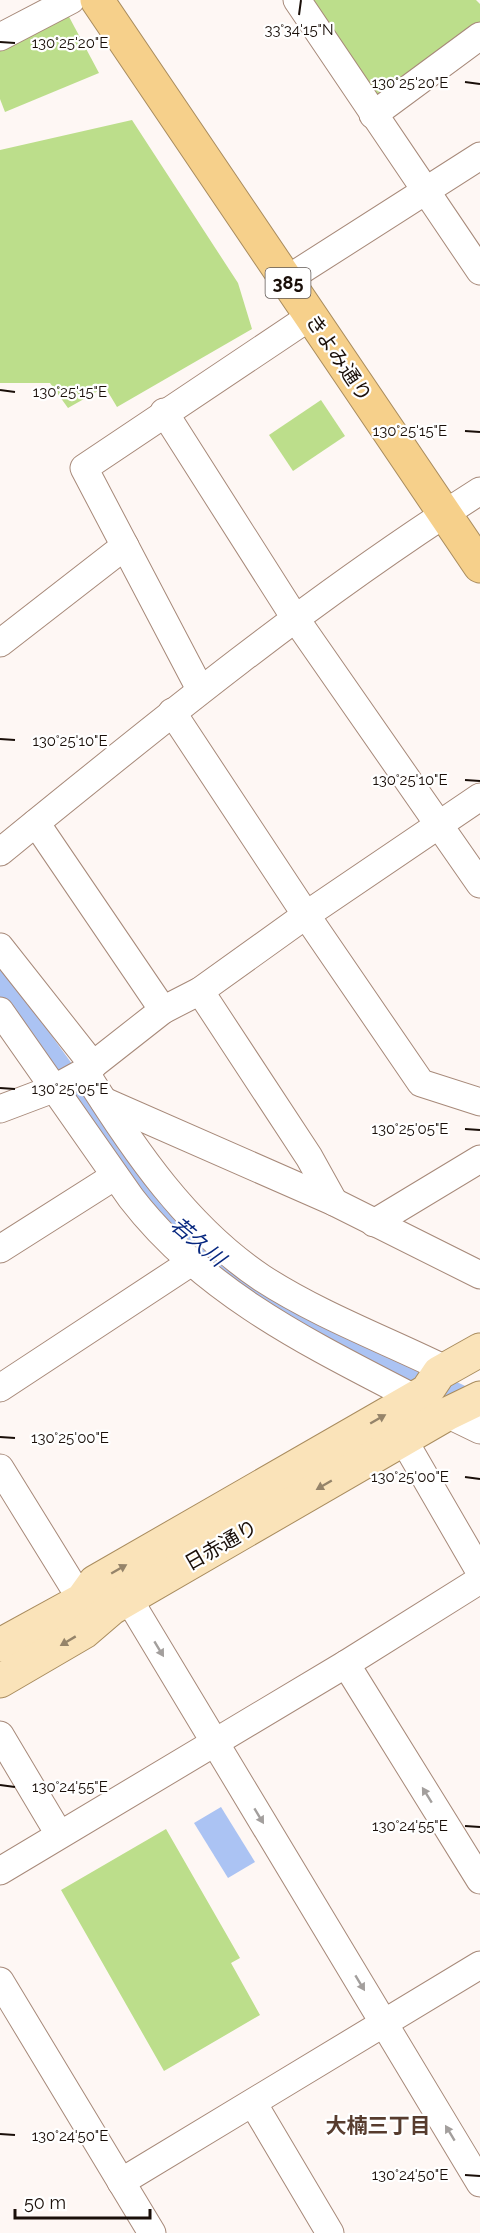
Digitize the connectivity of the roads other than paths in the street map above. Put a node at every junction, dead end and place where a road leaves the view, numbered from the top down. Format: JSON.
{"nodes":[{"id":1,"x":297,"y":0,"type":"edge"},
{"id":2,"x":96,"y":2,"type":"edge"},
{"id":3,"x":480,"y":36,"type":"edge"},
{"id":4,"x":0,"y":37,"type":"edge"},
{"id":5,"x":373,"y":115,"type":"junction"},
{"id":6,"x":480,"y":156,"type":"edge"},
{"id":7,"x":426,"y":190,"type":"junction"},
{"id":8,"x":480,"y":271,"type":"edge"},
{"id":9,"x":285,"y":280,"type":"junction"},
{"id":10,"x":311,"y":316,"type":"junction"},
{"id":11,"x":164,"y":412,"type":"junction"},
{"id":12,"x":480,"y":491,"type":"edge"},
{"id":13,"x":445,"y":514,"type":"junction"},
{"id":14,"x":125,"y":546,"type":"junction"},
{"id":15,"x":480,"y":566,"type":"edge"},
{"id":16,"x":295,"y":618,"type":"junction"},
{"id":17,"x":0,"y":643,"type":"edge"},
{"id":18,"x":200,"y":689,"type":"junction"},
{"id":19,"x":172,"y":712,"type":"junction"},
{"id":20,"x":480,"y":797,"type":"edge"},
{"id":21,"x":36,"y":823,"type":"junction"},
{"id":22,"x":438,"y":824,"type":"junction"},
{"id":23,"x":0,"y":852,"type":"edge"},
{"id":24,"x":480,"y":884,"type":"edge"},
{"id":25,"x":306,"y":915,"type":"junction"},
{"id":26,"x":0,"y":947,"type":"edge"},
{"id":27,"x":200,"y":991,"type":"junction"},
{"id":28,"x":163,"y":1010,"type":"junction"},
{"id":29,"x":0,"y":1011,"type":"edge"},
{"id":30,"x":88,"y":1068,"type":"junction"},
{"id":31,"x":57,"y":1089,"type":"junction"},
{"id":32,"x":100,"y":1099,"type":"junction"},
{"id":33,"x":480,"y":1102,"type":"edge"},
{"id":34,"x":0,"y":1109,"type":"edge"},
{"id":35,"x":480,"y":1159,"type":"edge"},
{"id":36,"x":115,"y":1176,"type":"junction"},
{"id":37,"x":334,"y":1202,"type":"junction"},
{"id":38,"x":374,"y":1223,"type":"junction"},
{"id":39,"x":0,"y":1249,"type":"edge"},
{"id":40,"x":190,"y":1263,"type":"junction"},
{"id":41,"x":480,"y":1275,"type":"edge"},
{"id":42,"x":480,"y":1350,"type":"edge"},
{"id":43,"x":0,"y":1388,"type":"edge"},
{"id":44,"x":435,"y":1389,"type":"junction"},
{"id":45,"x":480,"y":1398,"type":"edge"},
{"id":46,"x":480,"y":1430,"type":"edge"},
{"id":47,"x":403,"y":1439,"type":"junction"},
{"id":48,"x":0,"y":1468,"type":"edge"},
{"id":49,"x":480,"y":1572,"type":"edge"},
{"id":50,"x":480,"y":1580,"type":"edge"},
{"id":51,"x":131,"y":1598,"type":"junction"},
{"id":52,"x":89,"y":1611,"type":"junction"},
{"id":53,"x":0,"y":1645,"type":"edge"},
{"id":54,"x":346,"y":1664,"type":"junction"},
{"id":55,"x":0,"y":1681,"type":"edge"},
{"id":56,"x":0,"y":1735,"type":"edge"},
{"id":57,"x":215,"y":1743,"type":"junction"},
{"id":58,"x":59,"y":1834,"type":"junction"},
{"id":59,"x":0,"y":1871,"type":"edge"},
{"id":60,"x":480,"y":1880,"type":"edge"},
{"id":61,"x":480,"y":1965,"type":"edge"},
{"id":62,"x":0,"y":1981,"type":"edge"},
{"id":63,"x":384,"y":2022,"type":"junction"},
{"id":64,"x":253,"y":2103,"type":"junction"},
{"id":65,"x":121,"y":2182,"type":"junction"},
{"id":66,"x":480,"y":2183,"type":"edge"},
{"id":67,"x":152,"y":2233,"type":"edge"},
{"id":68,"x":330,"y":2233,"type":"edge"}],
"edges":[{"from":1,"to":5,"type":"street"},
{"from":2,"to":4,"type":"street"},
{"from":2,"to":9,"type":"highway","name":"きよみ通り","number":"385"},
{"from":3,"to":5,"type":"street"},
{"from":5,"to":7,"type":"street"},
{"from":6,"to":7,"type":"street"},
{"from":7,"to":8,"type":"street"},
{"from":7,"to":9,"type":"street"},
{"from":9,"to":10,"type":"highway","name":"きよみ通り","number":"385"},
{"from":10,"to":11,"type":"street"},
{"from":10,"to":13,"type":"highway","name":"きよみ通り","number":"385"},
{"from":11,"to":14,"type":"street"},
{"from":11,"to":16,"type":"street"},
{"from":12,"to":13,"type":"street"},
{"from":13,"to":15,"type":"highway","name":"きよみ通り","number":"385"},
{"from":13,"to":16,"type":"street"},
{"from":14,"to":17,"type":"street"},
{"from":14,"to":18,"type":"street"},
{"from":16,"to":18,"type":"street"},
{"from":16,"to":22,"type":"street"},
{"from":18,"to":19,"type":"street"},
{"from":19,"to":21,"type":"street"},
{"from":19,"to":25,"type":"street"},
{"from":20,"to":22,"type":"street"},
{"from":21,"to":23,"type":"street"},
{"from":21,"to":28,"type":"street"},
{"from":22,"to":24,"type":"street"},
{"from":22,"to":25,"type":"street"},
{"from":25,"to":27,"type":"street"},
{"from":25,"to":33,"type":"street"},
{"from":26,"to":30,"type":"street"},
{"from":27,"to":28,"type":"street"},
{"from":27,"to":37,"type":"street"},
{"from":28,"to":30,"type":"street"},
{"from":29,"to":31,"type":"street"},
{"from":30,"to":31,"type":"street"},
{"from":30,"to":32,"type":"street"},
{"from":31,"to":32,"type":"street"},
{"from":31,"to":34,"type":"street"},
{"from":31,"to":36,"type":"street"},
{"from":32,"to":37,"type":"street"},
{"from":32,"to":44,"type":"street"},
{"from":35,"to":38,"type":"street"},
{"from":36,"to":39,"type":"street"},
{"from":36,"to":40,"type":"street"},
{"from":37,"to":38,"type":"street"},
{"from":38,"to":41,"type":"street"},
{"from":40,"to":43,"type":"street"},
{"from":40,"to":44,"type":"street"},
{"from":42,"to":44,"type":"main road"},
{"from":44,"to":45,"type":"main road"},
{"from":44,"to":46,"type":"street"},
{"from":44,"to":47,"type":"main road","name":"日赤通り"},
{"from":52,"to":44,"type":"main road","name":"日赤通り","one_way":true},
{"from":47,"to":49,"type":"street"},
{"from":47,"to":51,"type":"main road","name":"日赤通り","one_way":true},
{"from":48,"to":52,"type":"street"},
{"from":50,"to":54,"type":"street"},
{"from":51,"to":52,"type":"main road","name":"日赤通り"},
{"from":51,"to":57,"type":"street","one_way":true},
{"from":52,"to":53,"type":"main road","name":"日赤通り"},
{"from":52,"to":55,"type":"main road","name":"日赤通り","one_way":true},
{"from":54,"to":57,"type":"street"},
{"from":60,"to":54,"type":"street","one_way":true},
{"from":56,"to":58,"type":"street"},
{"from":57,"to":58,"type":"street"},
{"from":57,"to":63,"type":"street","one_way":true},
{"from":58,"to":59,"type":"street"},
{"from":61,"to":63,"type":"street"},
{"from":62,"to":65,"type":"street"},
{"from":63,"to":64,"type":"street"},
{"from":66,"to":63,"type":"street","one_way":true},
{"from":64,"to":65,"type":"street"},
{"from":64,"to":68,"type":"street"},
{"from":65,"to":67,"type":"street"}]}
